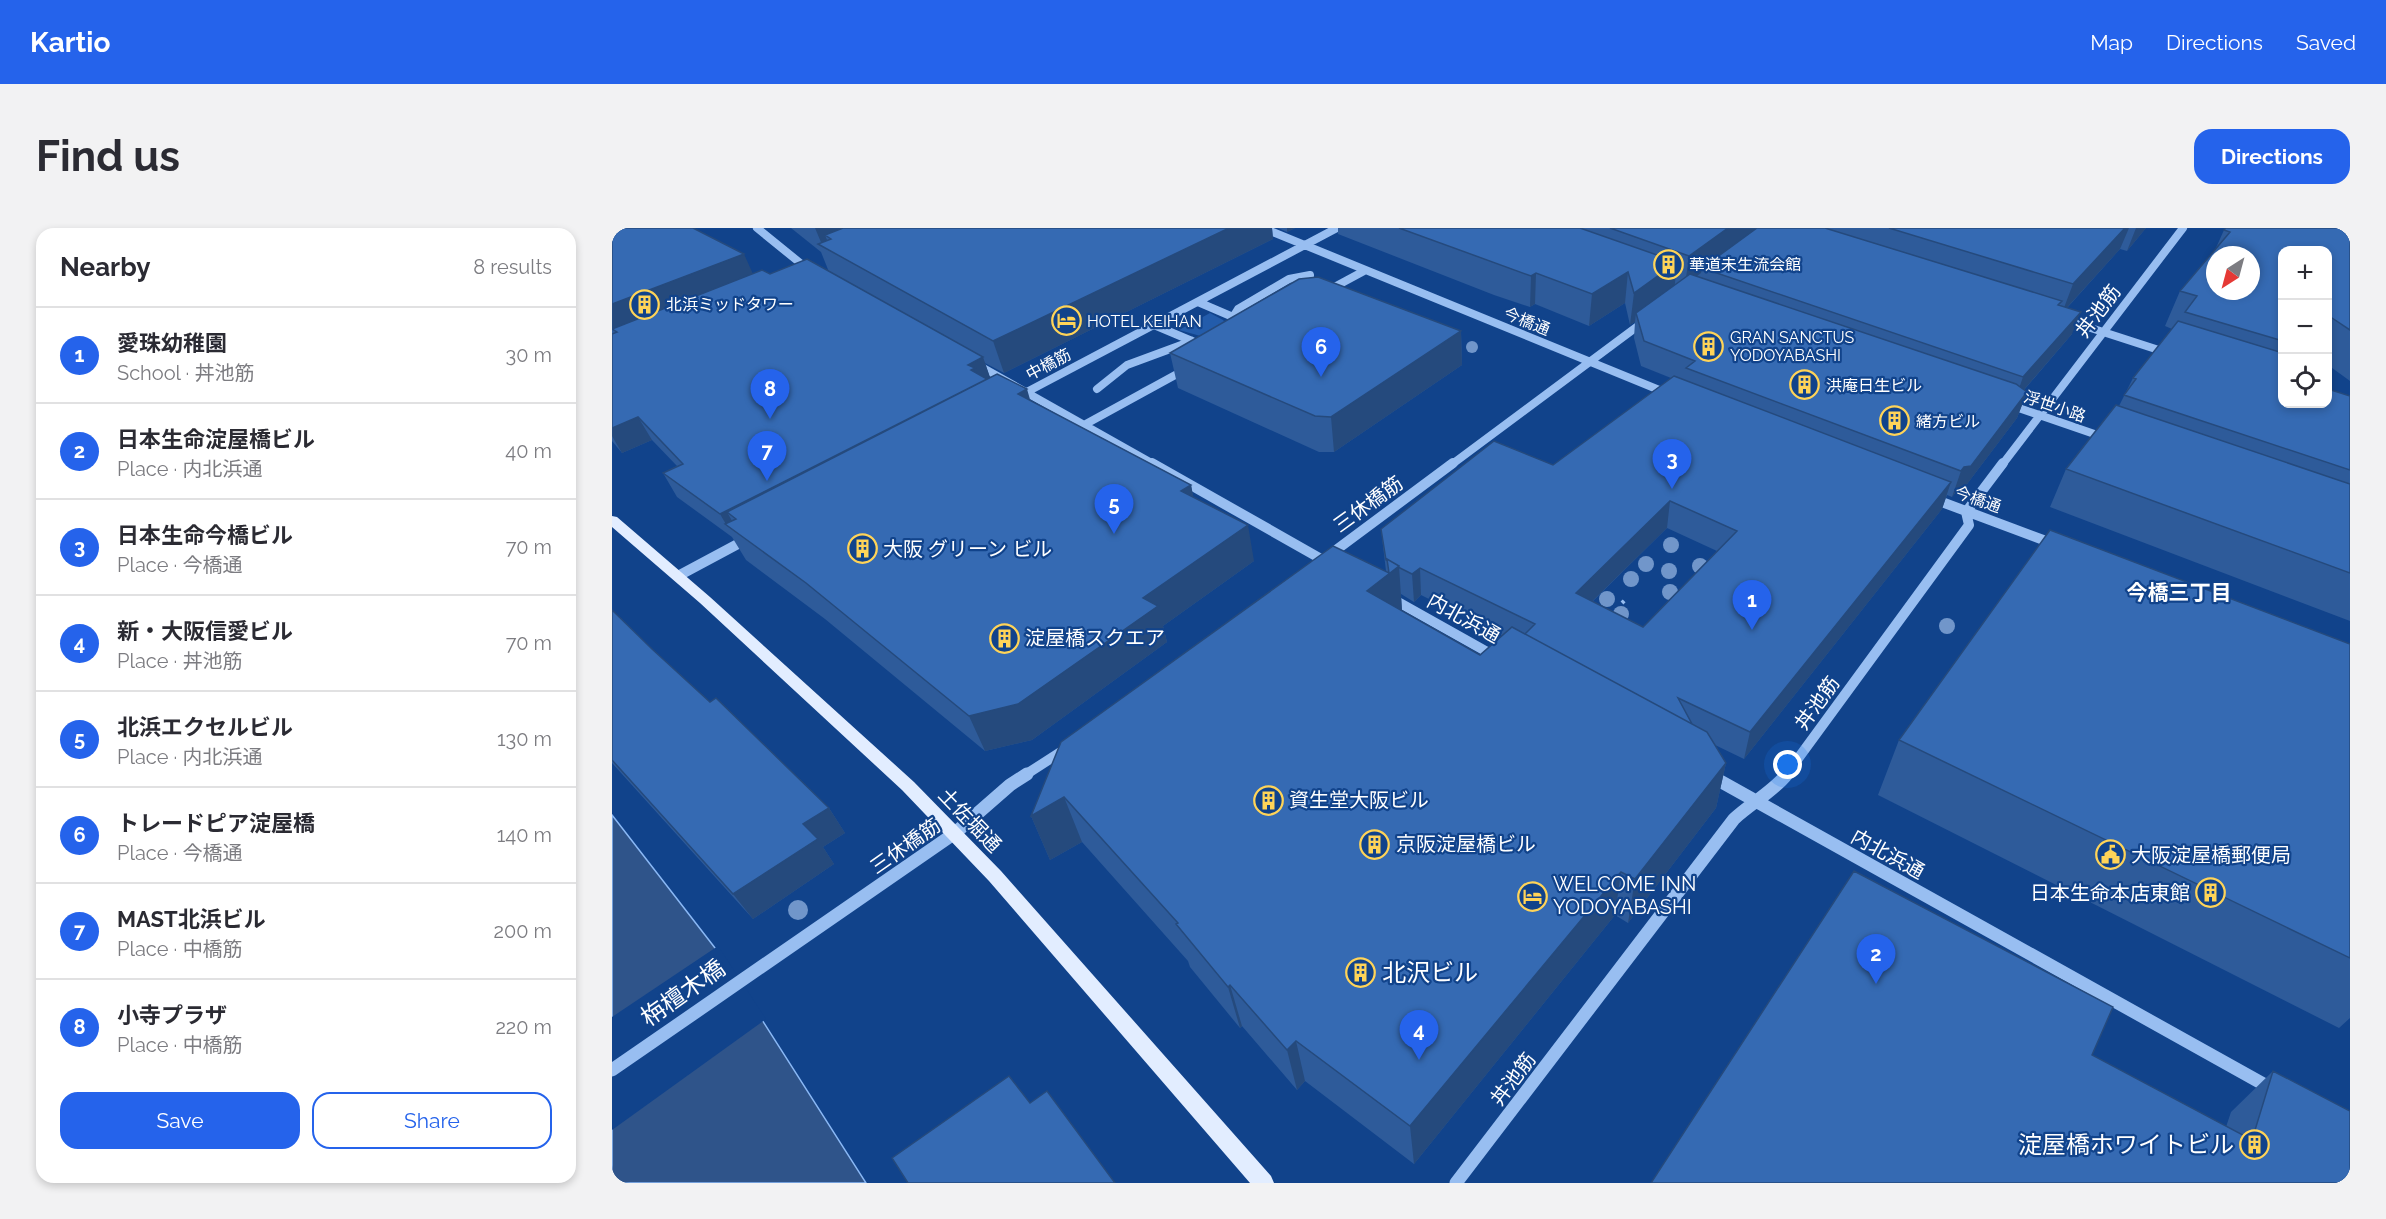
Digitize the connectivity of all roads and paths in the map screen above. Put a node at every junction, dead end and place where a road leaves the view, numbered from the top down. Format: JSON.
{"nodes":[{"id":1,"x":756,"y":228,"type":"edge"},
{"id":2,"x":1263,"y":228,"type":"edge"},
{"id":3,"x":1337,"y":228,"type":"edge"},
{"id":4,"x":2183,"y":228,"type":"edge"},
{"id":5,"x":1304,"y":246,"type":"junction"},
{"id":6,"x":1364,"y":271,"type":"junction"},
{"id":7,"x":798,"y":275,"type":"edge"},
{"id":8,"x":1310,"y":275,"type":"edge"},
{"id":9,"x":1321,"y":294,"type":"edge"},
{"id":10,"x":1198,"y":302,"type":"junction"},
{"id":11,"x":1659,"y":311,"type":"edge"},
{"id":12,"x":1233,"y":317,"type":"junction"},
{"id":13,"x":2059,"y":318,"type":"edge"},
{"id":14,"x":1154,"y":325,"type":"junction"},
{"id":15,"x":1241,"y":329,"type":"edge"},
{"id":16,"x":2104,"y":332,"type":"junction"},
{"id":17,"x":1192,"y":341,"type":"junction"},
{"id":18,"x":1202,"y":343,"type":"edge"},
{"id":19,"x":964,"y":357,"type":"edge"},
{"id":20,"x":2182,"y":357,"type":"edge"},
{"id":21,"x":1200,"y":362,"type":"edge"},
{"id":22,"x":1589,"y":363,"type":"junction"},
{"id":23,"x":1098,"y":389,"type":"dead end"},
{"id":24,"x":1026,"y":392,"type":"junction"},
{"id":25,"x":1016,"y":398,"type":"edge"},
{"id":26,"x":1682,"y":399,"type":"edge"},
{"id":27,"x":1996,"y":400,"type":"edge"},
{"id":28,"x":2041,"y":415,"type":"junction"},
{"id":29,"x":1084,"y":425,"type":"junction"},
{"id":30,"x":2118,"y":442,"type":"edge"},
{"id":31,"x":1923,"y":495,"type":"edge"},
{"id":32,"x":1966,"y":512,"type":"junction"},
{"id":33,"x":612,"y":520,"type":"edge"},
{"id":34,"x":757,"y":534,"type":"edge"},
{"id":35,"x":2066,"y":549,"type":"edge"},
{"id":36,"x":1323,"y":560,"type":"junction"},
{"id":37,"x":1313,"y":567,"type":"edge"},
{"id":38,"x":1343,"y":572,"type":"edge"},
{"id":39,"x":678,"y":576,"type":"junction"},
{"id":40,"x":1384,"y":595,"type":"edge"},
{"id":41,"x":1627,"y":598,"type":"dead end"},
{"id":42,"x":1622,"y":603,"type":"dead end"},
{"id":43,"x":1508,"y":663,"type":"edge"},
{"id":44,"x":1075,"y":742,"type":"edge"},
{"id":45,"x":1703,"y":772,"type":"edge"},
{"id":46,"x":1754,"y":800,"type":"junction"},
{"id":47,"x":955,"y":833,"type":"junction"},
{"id":48,"x":780,"y":953,"type":"joint"},
{"id":49,"x":612,"y":1070,"type":"edge"},
{"id":50,"x":2287,"y":1098,"type":"edge"},
{"id":51,"x":1264,"y":1183,"type":"edge"},
{"id":52,"x":1456,"y":1183,"type":"edge"}],
"edges":[{"from":1,"to":7,"type":"street"},
{"from":2,"to":5,"type":"street","name":"今橋通"},
{"from":3,"to":5,"type":"street","name":"中橋筋"},
{"from":4,"to":16,"type":"street","name":"丼池筋"},
{"from":5,"to":6,"type":"street","name":"今橋通"},
{"from":5,"to":10,"type":"street","name":"中橋筋"},
{"from":6,"to":9,"type":"street"},
{"from":6,"to":22,"type":"street","name":"今橋通"},
{"from":8,"to":12,"type":"street"},
{"from":10,"to":12,"type":"street"},
{"from":10,"to":14,"type":"street","name":"中橋筋"},
{"from":11,"to":22,"type":"street","name":"三休橋筋"},
{"from":12,"to":15,"type":"street"},
{"from":13,"to":16,"type":"street"},
{"from":14,"to":17,"type":"street"},
{"from":14,"to":24,"type":"street","name":"中橋筋"},
{"from":16,"to":20,"type":"street"},
{"from":16,"to":28,"type":"street","name":"丼池筋"},
{"from":17,"to":18,"type":"street"},
{"from":17,"to":23,"type":"street"},
{"from":19,"to":24,"type":"street"},
{"from":21,"to":29,"type":"street"},
{"from":22,"to":26,"type":"street","name":"今橋通"},
{"from":22,"to":36,"type":"street","name":"三休橋筋"},
{"from":24,"to":25,"type":"street","name":"中橋筋"},
{"from":24,"to":29,"type":"street"},
{"from":27,"to":28,"type":"street","name":"浮世小路"},
{"from":28,"to":30,"type":"street","name":"浮世小路"},
{"from":28,"to":32,"type":"street","name":"丼池筋"},
{"from":29,"to":36,"type":"street"},
{"from":31,"to":32,"type":"street","name":"今橋通"},
{"from":32,"to":35,"type":"street","name":"今橋通"},
{"from":32,"to":46,"type":"street","name":"丼池筋"},
{"from":33,"to":39,"type":"main road","name":"土佐堀通"},
{"from":34,"to":39,"type":"street"},
{"from":36,"to":37,"type":"street","name":"三休橋筋"},
{"from":36,"to":38,"type":"street"},
{"from":39,"to":47,"type":"main road","name":"土佐堀通"},
{"from":40,"to":43,"type":"street","name":"内北浜通"},
{"from":41,"to":42,"type":"path"},
{"from":44,"to":47,"type":"street","name":"三休橋筋"},
{"from":45,"to":46,"type":"street","name":"内北浜通"},
{"from":46,"to":50,"type":"street","name":"内北浜通"},
{"from":46,"to":52,"type":"street","name":"丼池筋"},
{"from":47,"to":48,"type":"street","name":"三休橋筋"},
{"from":47,"to":51,"type":"main road","name":"土佐堀通"},
{"from":48,"to":49,"type":"street","name":"栴檀木橋"}]}
